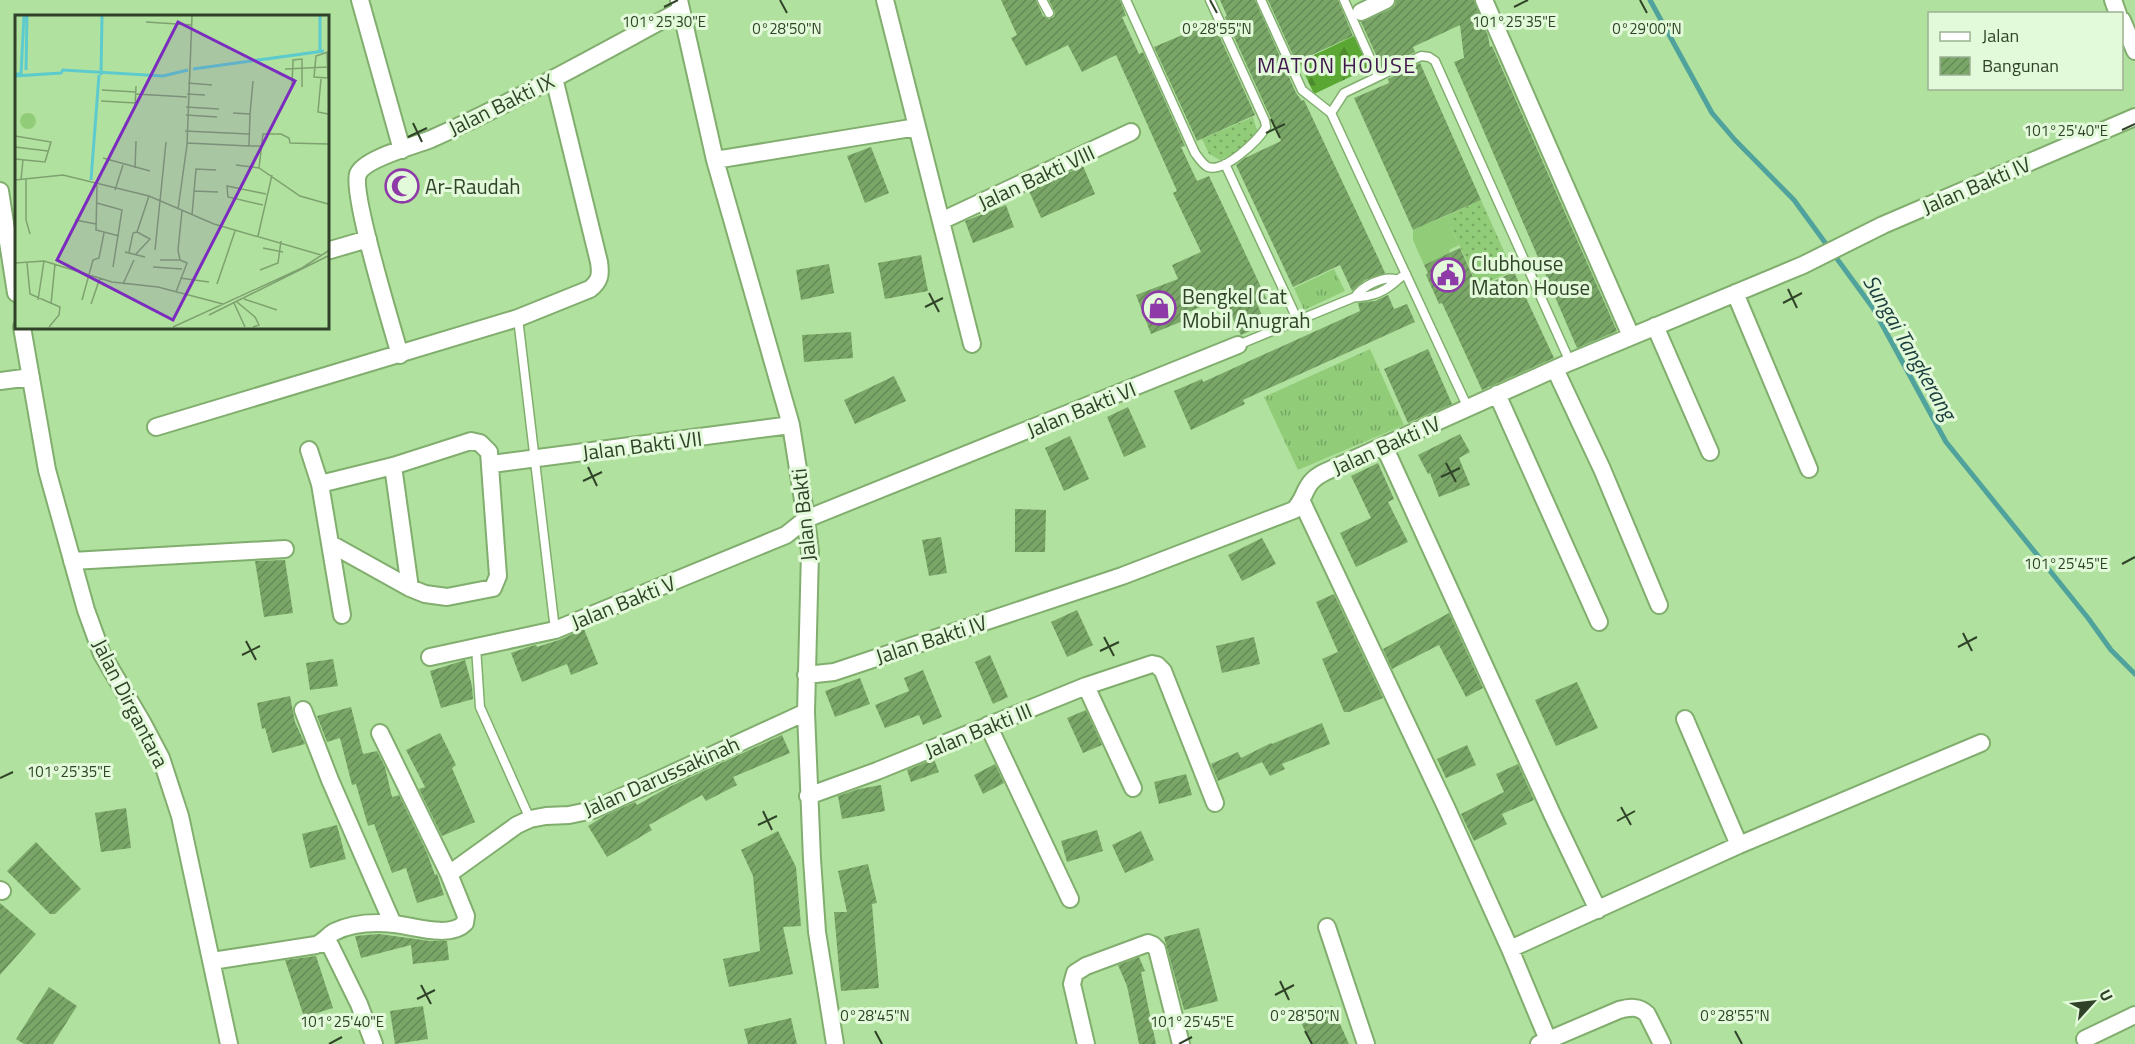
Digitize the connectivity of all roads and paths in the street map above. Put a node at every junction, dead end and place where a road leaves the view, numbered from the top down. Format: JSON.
{"nodes":[{"id":1,"x":360,"y":0,"type":"edge"},
{"id":2,"x":885,"y":0,"type":"edge"},
{"id":3,"x":1042,"y":0,"type":"edge"},
{"id":4,"x":1126,"y":0,"type":"edge"},
{"id":5,"x":1210,"y":0,"type":"edge"},
{"id":6,"x":1261,"y":0,"type":"edge"},
{"id":7,"x":1344,"y":0,"type":"edge"},
{"id":8,"x":1386,"y":0,"type":"edge"},
{"id":9,"x":1484,"y":0,"type":"edge"},
{"id":10,"x":680,"y":5,"type":"edge"},
{"id":11,"x":1361,"y":12,"type":"dead end"},
{"id":12,"x":1049,"y":13,"type":"dead end"},
{"id":13,"x":2123,"y":24,"type":"edge"},
{"id":14,"x":2135,"y":51,"type":"edge"},
{"id":15,"x":1378,"y":75,"type":"junction"},
{"id":16,"x":554,"y":78,"type":"junction"},
{"id":17,"x":1331,"y":113,"type":"junction"},
{"id":18,"x":2135,"y":117,"type":"edge"},
{"id":19,"x":916,"y":127,"type":"junction"},
{"id":20,"x":1131,"y":132,"type":"dead end"},
{"id":21,"x":402,"y":150,"type":"junction"},
{"id":22,"x":715,"y":160,"type":"junction"},
{"id":23,"x":1225,"y":164,"type":"junction"},
{"id":24,"x":0,"y":191,"type":"edge"},
{"id":25,"x":941,"y":222,"type":"junction"},
{"id":26,"x":368,"y":239,"type":"junction"},
{"id":27,"x":328,"y":251,"type":"edge"},
{"id":28,"x":1406,"y":274,"type":"junction"},
{"id":29,"x":15,"y":286,"type":"edge"},
{"id":30,"x":15,"y":292,"type":"edge"},
{"id":31,"x":0,"y":293,"type":"edge"},
{"id":32,"x":1735,"y":293,"type":"junction"},
{"id":33,"x":518,"y":318,"type":"junction"},
{"id":34,"x":1298,"y":321,"type":"junction"},
{"id":35,"x":1655,"y":326,"type":"junction"},
{"id":36,"x":22,"y":328,"type":"edge"},
{"id":37,"x":1631,"y":336,"type":"junction"},
{"id":38,"x":972,"y":344,"type":"dead end"},
{"id":39,"x":1238,"y":345,"type":"joint"},
{"id":40,"x":400,"y":355,"type":"junction"},
{"id":41,"x":1563,"y":365,"type":"junction"},
{"id":42,"x":31,"y":377,"type":"junction"},
{"id":43,"x":0,"y":381,"type":"edge"},
{"id":44,"x":1497,"y":394,"type":"junction"},
{"id":45,"x":1468,"y":408,"type":"junction"},
{"id":46,"x":791,"y":425,"type":"junction"},
{"id":47,"x":156,"y":427,"type":"dead end"},
{"id":48,"x":1384,"y":446,"type":"junction"},
{"id":49,"x":309,"y":450,"type":"dead end"},
{"id":50,"x":1710,"y":452,"type":"dead end"},
{"id":51,"x":534,"y":459,"type":"junction"},
{"id":52,"x":492,"y":464,"type":"junction"},
{"id":53,"x":393,"y":466,"type":"junction"},
{"id":54,"x":1809,"y":469,"type":"dead end"},
{"id":55,"x":320,"y":484,"type":"junction"},
{"id":56,"x":1302,"y":502,"type":"junction"},
{"id":57,"x":806,"y":519,"type":"junction"},
{"id":58,"x":331,"y":544,"type":"junction"},
{"id":59,"x":285,"y":549,"type":"dead end"},
{"id":60,"x":72,"y":561,"type":"junction"},
{"id":61,"x":410,"y":588,"type":"junction"},
{"id":62,"x":1659,"y":605,"type":"dead end"},
{"id":63,"x":342,"y":615,"type":"dead end"},
{"id":64,"x":1599,"y":622,"type":"dead end"},
{"id":65,"x":555,"y":630,"type":"junction"},
{"id":66,"x":476,"y":647,"type":"junction"},
{"id":67,"x":430,"y":657,"type":"dead end"},
{"id":68,"x":806,"y":675,"type":"junction"},
{"id":69,"x":1086,"y":686,"type":"junction"},
{"id":70,"x":303,"y":710,"type":"dead end"},
{"id":71,"x":806,"y":712,"type":"junction"},
{"id":72,"x":1685,"y":719,"type":"dead end"},
{"id":73,"x":988,"y":725,"type":"junction"},
{"id":74,"x":380,"y":733,"type":"dead end"},
{"id":75,"x":1981,"y":742,"type":"dead end"},
{"id":76,"x":1133,"y":788,"type":"dead end"},
{"id":77,"x":808,"y":796,"type":"junction"},
{"id":78,"x":1215,"y":803,"type":"dead end"},
{"id":79,"x":530,"y":819,"type":"junction"},
{"id":80,"x":1739,"y":845,"type":"junction"},
{"id":81,"x":448,"y":874,"type":"junction"},
{"id":82,"x":1070,"y":899,"type":"dead end"},
{"id":83,"x":1598,"y":910,"type":"junction"},
{"id":84,"x":393,"y":924,"type":"junction"},
{"id":85,"x":1327,"y":927,"type":"dead end"},
{"id":86,"x":322,"y":943,"type":"junction"},
{"id":87,"x":1510,"y":949,"type":"junction"},
{"id":88,"x":212,"y":961,"type":"junction"},
{"id":89,"x":2135,"y":1016,"type":"edge"},
{"id":90,"x":2085,"y":1039,"type":"dead end"},
{"id":91,"x":1544,"y":1042,"type":"edge"},
{"id":92,"x":229,"y":1044,"type":"edge"},
{"id":93,"x":374,"y":1044,"type":"edge"},
{"id":94,"x":835,"y":1044,"type":"edge"},
{"id":95,"x":1086,"y":1044,"type":"edge"},
{"id":96,"x":1181,"y":1044,"type":"edge"},
{"id":97,"x":1366,"y":1044,"type":"edge"},
{"id":98,"x":1662,"y":1044,"type":"edge"}],
"edges":[{"from":1,"to":21,"type":"street"},
{"from":2,"to":19,"type":"street"},
{"from":3,"to":12,"type":"lane"},
{"from":4,"to":23,"type":"lane"},
{"from":5,"to":23,"type":"lane"},
{"from":6,"to":17,"type":"lane"},
{"from":7,"to":15,"type":"lane"},
{"from":8,"to":11,"type":"street"},
{"from":9,"to":37,"type":"street"},
{"from":10,"to":16,"type":"street","name":"Jalan Bakti IX"},
{"from":10,"to":22,"type":"street","name":"Jalan Bakti"},
{"from":13,"to":14,"type":"street"},
{"from":15,"to":17,"type":"lane"},
{"from":15,"to":41,"type":"lane"},
{"from":16,"to":21,"type":"street","name":"Jalan Bakti IX"},
{"from":16,"to":33,"type":"street"},
{"from":17,"to":28,"type":"lane"},
{"from":18,"to":32,"type":"street","name":"Jalan Bakti IV"},
{"from":19,"to":22,"type":"street"},
{"from":19,"to":25,"type":"street"},
{"from":20,"to":25,"type":"street","name":"Jalan Bakti VIII"},
{"from":21,"to":26,"type":"street","name":"Jalan Bakti IX"},
{"from":22,"to":46,"type":"street","name":"Jalan Bakti"},
{"from":23,"to":34,"type":"lane"},
{"from":24,"to":29,"type":"street"},
{"from":25,"to":38,"type":"street"},
{"from":26,"to":27,"type":"street"},
{"from":26,"to":40,"type":"street","name":"Jalan Bakti IX"},
{"from":28,"to":34,"type":"lane","name":"Jalan Bakti VI"},
{"from":28,"to":45,"type":"lane"},
{"from":30,"to":31,"type":"street"},
{"from":32,"to":35,"type":"street","name":"Jalan Bakti IV"},
{"from":32,"to":54,"type":"street"},
{"from":33,"to":40,"type":"street"},
{"from":33,"to":51,"type":"lane"},
{"from":34,"to":39,"type":"lane","name":"Jalan Bakti VI"},
{"from":35,"to":37,"type":"street","name":"Jalan Bakti IV"},
{"from":35,"to":50,"type":"street"},
{"from":36,"to":42,"type":"street","name":"Jalan Dirgantara"},
{"from":37,"to":41,"type":"street","name":"Jalan Bakti IV"},
{"from":39,"to":57,"type":"street","name":"Jalan Bakti VI"},
{"from":40,"to":47,"type":"street"},
{"from":41,"to":44,"type":"street","name":"Jalan Bakti IV"},
{"from":41,"to":62,"type":"street"},
{"from":42,"to":43,"type":"street"},
{"from":42,"to":60,"type":"street","name":"Jalan Dirgantara"},
{"from":44,"to":45,"type":"street","name":"Jalan Bakti IV"},
{"from":44,"to":64,"type":"street"},
{"from":45,"to":48,"type":"street","name":"Jalan Bakti IV"},
{"from":46,"to":51,"type":"street","name":"Jalan Bakti VII"},
{"from":46,"to":57,"type":"street","name":"Jalan Bakti"},
{"from":48,"to":56,"type":"street","name":"Jalan Bakti IV"},
{"from":48,"to":83,"type":"street"},
{"from":49,"to":55,"type":"street"},
{"from":51,"to":52,"type":"street","name":"Jalan Bakti VII"},
{"from":51,"to":65,"type":"lane"},
{"from":52,"to":53,"type":"street"},
{"from":52,"to":61,"type":"street"},
{"from":53,"to":55,"type":"street"},
{"from":53,"to":61,"type":"street"},
{"from":55,"to":58,"type":"street"},
{"from":56,"to":68,"type":"street","name":"Jalan Bakti IV"},
{"from":56,"to":87,"type":"street"},
{"from":57,"to":65,"type":"street","name":"Jalan Bakti V"},
{"from":57,"to":68,"type":"street","name":"Jalan Bakti"},
{"from":58,"to":61,"type":"street"},
{"from":58,"to":63,"type":"street"},
{"from":59,"to":60,"type":"street"},
{"from":60,"to":88,"type":"street","name":"Jalan Dirgantara"},
{"from":65,"to":66,"type":"street","name":"Jalan Bakti V"},
{"from":66,"to":67,"type":"street","name":"Jalan Bakti V"},
{"from":66,"to":79,"type":"lane"},
{"from":68,"to":71,"type":"street","name":"Jalan Bakti"},
{"from":69,"to":73,"type":"street","name":"Jalan Bakti III"},
{"from":69,"to":76,"type":"street"},
{"from":69,"to":78,"type":"street","name":"Jalan Bakti III"},
{"from":70,"to":84,"type":"street"},
{"from":71,"to":77,"type":"street","name":"Jalan Bakti"},
{"from":71,"to":79,"type":"street","name":"Jalan Darussakinah"},
{"from":72,"to":80,"type":"street"},
{"from":73,"to":77,"type":"street","name":"Jalan Bakti III"},
{"from":73,"to":82,"type":"street"},
{"from":74,"to":81,"type":"street"},
{"from":75,"to":80,"type":"street"},
{"from":77,"to":94,"type":"street","name":"Jalan Bakti"},
{"from":79,"to":81,"type":"street","name":"Jalan Darussakinah"},
{"from":80,"to":83,"type":"street"},
{"from":81,"to":84,"type":"street"},
{"from":83,"to":87,"type":"street"},
{"from":84,"to":86,"type":"street"},
{"from":85,"to":97,"type":"street"},
{"from":86,"to":88,"type":"street"},
{"from":86,"to":93,"type":"street"},
{"from":87,"to":91,"type":"street"},
{"from":88,"to":92,"type":"street","name":"Jalan Dirgantara"},
{"from":89,"to":90,"type":"street"},
{"from":91,"to":98,"type":"street"},
{"from":95,"to":96,"type":"street"}]}
